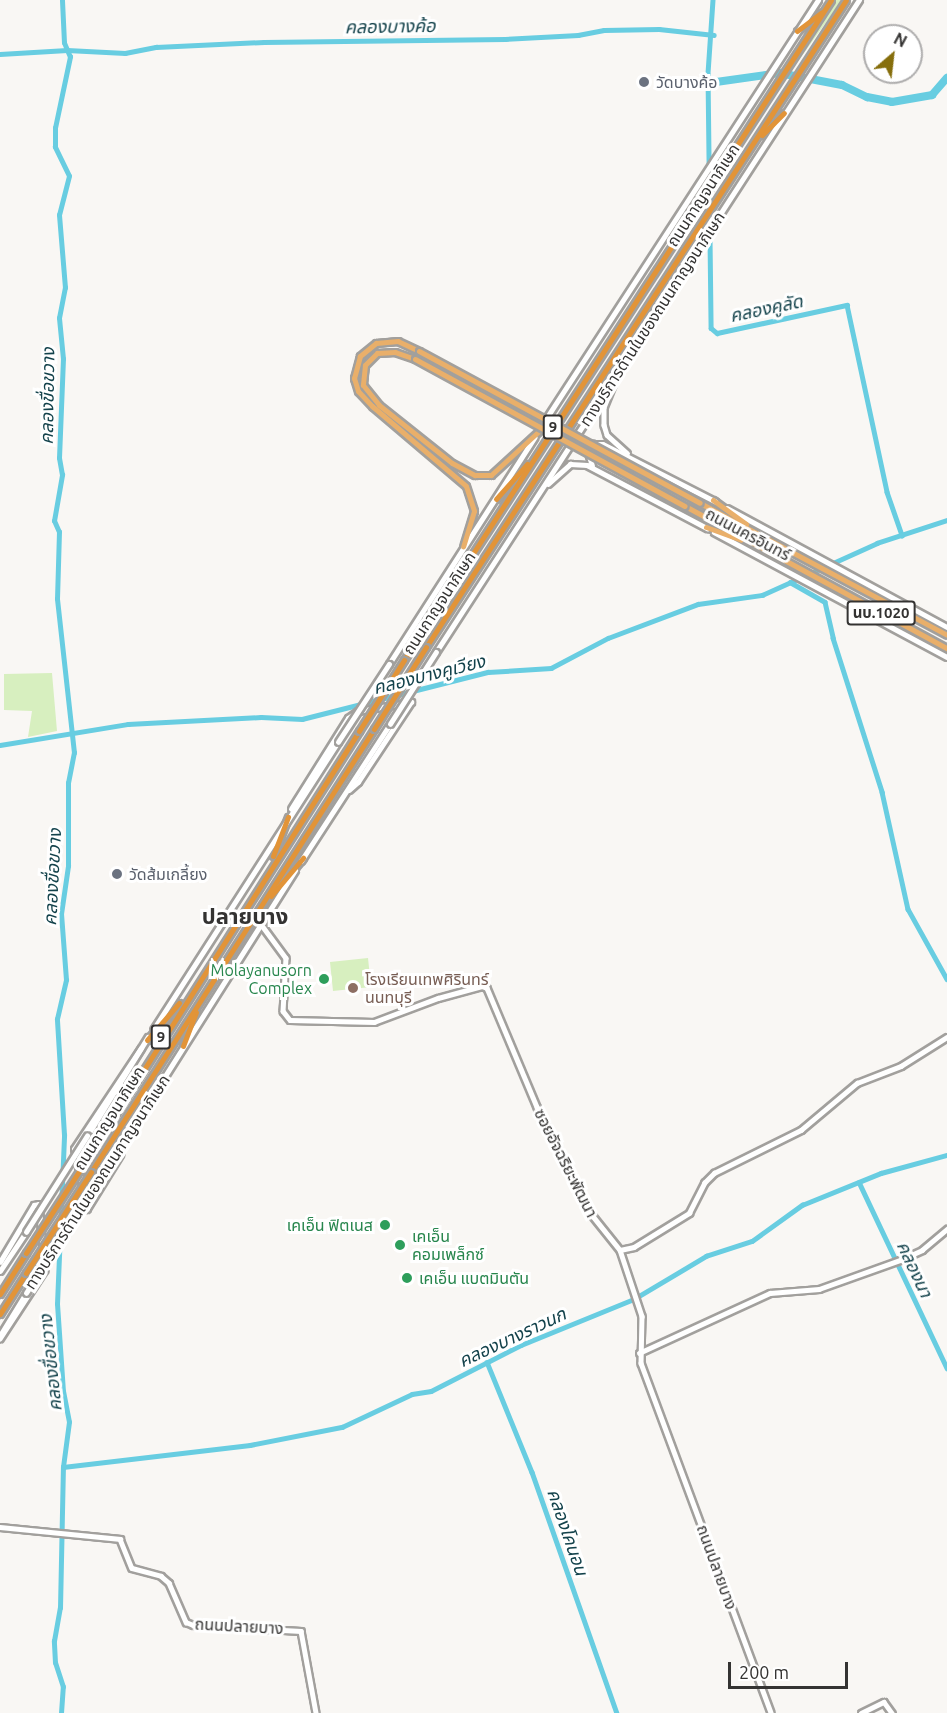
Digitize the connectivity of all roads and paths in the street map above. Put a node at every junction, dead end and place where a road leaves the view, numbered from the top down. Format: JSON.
{"nodes":[{"id":1,"x":818,"y":0,"type":"edge"},
{"id":2,"x":831,"y":0,"type":"edge"},
{"id":3,"x":846,"y":0,"type":"edge"},
{"id":4,"x":859,"y":0,"type":"edge"},
{"id":5,"x":825,"y":10,"type":"junction"},
{"id":6,"x":797,"y":31,"type":"junction"},
{"id":7,"x":784,"y":113,"type":"junction"},
{"id":8,"x":759,"y":136,"type":"junction"},
{"id":9,"x":620,"y":369,"type":"junction"},
{"id":10,"x":538,"y":432,"type":"junction"},
{"id":11,"x":630,"y":456,"type":"junction"},
{"id":12,"x":534,"y":458,"type":"junction"},
{"id":13,"x":592,"y":466,"type":"junction"},
{"id":14,"x":539,"y":493,"type":"junction"},
{"id":15,"x":496,"y":499,"type":"junction"},
{"id":16,"x":713,"y":500,"type":"junction"},
{"id":17,"x":706,"y":527,"type":"junction"},
{"id":18,"x":764,"y":537,"type":"junction"},
{"id":19,"x":463,"y":546,"type":"junction"},
{"id":20,"x":759,"y":546,"type":"junction"},
{"id":21,"x":947,"y":627,"type":"edge"},
{"id":22,"x":947,"y":635,"type":"edge"},
{"id":23,"x":947,"y":648,"type":"edge"},
{"id":24,"x":947,"y":657,"type":"edge"},
{"id":25,"x":348,"y":790,"type":"junction"},
{"id":26,"x":289,"y":816,"type":"junction"},
{"id":27,"x":303,"y":858,"type":"junction"},
{"id":28,"x":270,"y":866,"type":"junction"},
{"id":29,"x":259,"y":908,"type":"junction"},
{"id":30,"x":261,"y":924,"type":"junction"},
{"id":31,"x":202,"y":996,"type":"junction"},
{"id":32,"x":186,"y":997,"type":"junction"},
{"id":33,"x":947,"y":1037,"type":"edge"},
{"id":34,"x":145,"y":1043,"type":"junction"},
{"id":35,"x":183,"y":1046,"type":"junction"},
{"id":36,"x":136,"y":1125,"type":"junction"},
{"id":37,"x":947,"y":1229,"type":"edge"},
{"id":38,"x":620,"y":1250,"type":"junction"},
{"id":39,"x":0,"y":1262,"type":"edge"},
{"id":40,"x":0,"y":1271,"type":"edge"},
{"id":41,"x":0,"y":1294,"type":"edge"},
{"id":42,"x":0,"y":1314,"type":"edge"},
{"id":43,"x":0,"y":1338,"type":"edge"},
{"id":44,"x":639,"y":1353,"type":"junction"},
{"id":45,"x":0,"y":1527,"type":"edge"},
{"id":46,"x":316,"y":1713,"type":"edge"},
{"id":47,"x":771,"y":1713,"type":"edge"},
{"id":48,"x":861,"y":1713,"type":"edge"},
{"id":49,"x":891,"y":1713,"type":"edge"}],
"edges":[{"from":1,"to":6,"type":"main road"},
{"from":2,"to":5,"type":"highway","name":"ถนนกาญจนาภิเษก","number":"9"},
{"from":3,"to":8,"type":"highway","name":"ถนนกาญจนาภิเษก","number":"9"},
{"from":4,"to":7,"type":"main road","name":"ทางบริการด้านในของถนนกาญจนาภิเษก"},
{"from":5,"to":6,"type":"highway"},
{"from":5,"to":12,"type":"highway","name":"ถนนกาญจนาภิเษก","number":"9"},
{"from":6,"to":10,"type":"main road"},
{"from":7,"to":8,"type":"highway"},
{"from":7,"to":9,"type":"main road","name":"ทางบริการด้านในของถนนกาญจนาภิเษก"},
{"from":8,"to":29,"type":"highway","name":"ถนนกาญจนาภิเษก","number":"9","bridge":true},
{"from":9,"to":11,"type":"main road","number":"นบ.1020"},
{"from":9,"to":14,"type":"main road","name":"ทางบริการด้านในของถนนกาญจนาภิเษก"},
{"from":10,"to":15,"type":"main road"},
{"from":10,"to":20,"type":"main road","name":"ถนนนครอินทร์","number":"นบ.1020","bridge":true},
{"from":11,"to":13,"type":"main road","number":"นบ.1020"},
{"from":11,"to":16,"type":"main road","number":"นบ.1020"},
{"from":12,"to":15,"type":"highway"},
{"from":12,"to":28,"type":"highway","name":"ถนนกาญจนาภิเษก","number":"9","bridge":true},
{"from":13,"to":14,"type":"main road"},
{"from":13,"to":17,"type":"main road","name":"ถนนนครอินทร์","number":"นบ.1020"},
{"from":14,"to":25,"type":"main road","name":"ทางบริการด้านในของถนนกาญจนาภิเษก","bridge":true},
{"from":15,"to":19,"type":"main road"},
{"from":16,"to":18,"type":"main road"},
{"from":16,"to":21,"type":"main road","name":"ถนนนครอินทร์","number":"นบ.1020"},
{"from":17,"to":20,"type":"main road"},
{"from":17,"to":24,"type":"main road","name":"ถนนนครอินทร์","number":"นบ.1020"},
{"from":18,"to":19,"type":"main road","name":"ถนนนครอินทร์","number":"นบ.1020","bridge":true},
{"from":18,"to":22,"type":"main road","name":"ถนนนครอินทร์","number":"นบ.1020"},
{"from":19,"to":26,"type":"main road","bridge":true},
{"from":20,"to":23,"type":"main road","name":"ถนนนครอินทร์","number":"นบ.1020"},
{"from":25,"to":26,"type":"main road"},
{"from":25,"to":27,"type":"main road","name":"ทางบริการด้านในของถนนกาญจนาภิเษก"},
{"from":26,"to":28,"type":"highway"},
{"from":26,"to":34,"type":"main road"},
{"from":27,"to":29,"type":"highway"},
{"from":27,"to":30,"type":"main road","name":"ทางบริการด้านในของถนนกาญจนาภิเษก"},
{"from":28,"to":32,"type":"highway","name":"ถนนกาญจนาภิเษก","number":"9"},
{"from":29,"to":31,"type":"highway","name":"ถนนกาญจนาภิเษก","number":"9"},
{"from":30,"to":35,"type":"main road","name":"ทางบริการด้านในของถนนกาญจนาภิเษก"},
{"from":30,"to":38,"type":"main road","name":"ซอยอัจฉริยะพัฒนา"},
{"from":31,"to":35,"type":"highway"},
{"from":31,"to":42,"type":"highway","name":"ถนนกาญจนาภิเษก","number":"9","bridge":true},
{"from":32,"to":34,"type":"highway"},
{"from":32,"to":41,"type":"highway","name":"ถนนกาญจนาภิเษก","number":"9","bridge":true},
{"from":33,"to":38,"type":"main road"},
{"from":34,"to":36,"type":"main road"},
{"from":34,"to":40,"type":"main road","bridge":true},
{"from":35,"to":36,"type":"main road","name":"ทางบริการด้านในของถนนกาญจนาภิเษก"},
{"from":36,"to":43,"type":"main road","name":"ทางบริการด้านในของถนนกาญจนาภิเษก","bridge":true},
{"from":37,"to":44,"type":"main road"},
{"from":38,"to":44,"type":"main road","name":"ถนนปลายบาง"},
{"from":39,"to":43,"type":"main road"},
{"from":44,"to":47,"type":"main road","name":"ถนนปลายบาง"},
{"from":45,"to":46,"type":"main road","name":"ถนนปลายบาง"},
{"from":48,"to":49,"type":"main road"}]}
